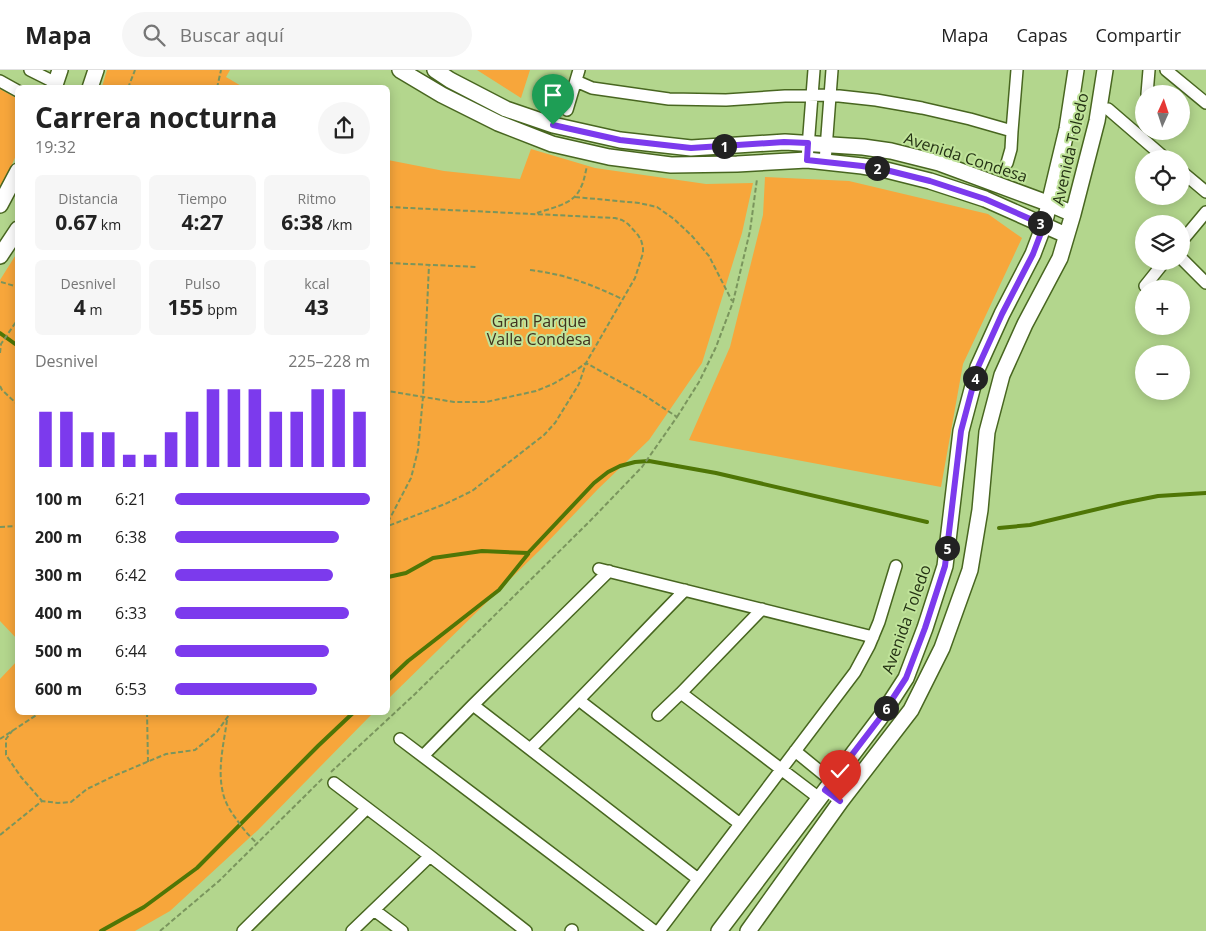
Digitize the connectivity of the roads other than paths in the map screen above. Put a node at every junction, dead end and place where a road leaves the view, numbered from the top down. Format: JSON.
{"nodes":[{"id":1,"x":30,"y":70,"type":"edge"},
{"id":2,"x":96,"y":70,"type":"edge"},
{"id":3,"x":400,"y":70,"type":"edge"},
{"id":4,"x":435,"y":70,"type":"edge"},
{"id":5,"x":814,"y":70,"type":"edge"},
{"id":6,"x":832,"y":70,"type":"edge"},
{"id":7,"x":1017,"y":70,"type":"edge"},
{"id":8,"x":1076,"y":70,"type":"edge"},
{"id":9,"x":1105,"y":70,"type":"edge"},
{"id":10,"x":1149,"y":70,"type":"edge"},
{"id":11,"x":1166,"y":70,"type":"edge"},
{"id":12,"x":578,"y":75,"type":"edge"},
{"id":13,"x":57,"y":80,"type":"edge"},
{"id":14,"x":0,"y":81,"type":"edge"},
{"id":15,"x":91,"y":85,"type":"edge"},
{"id":16,"x":1148,"y":85,"type":"edge"},
{"id":17,"x":15,"y":88,"type":"edge"},
{"id":18,"x":830,"y":95,"type":"junction"},
{"id":19,"x":812,"y":96,"type":"junction"},
{"id":20,"x":1206,"y":102,"type":"edge"},
{"id":21,"x":1108,"y":108,"type":"dead end"},
{"id":22,"x":567,"y":110,"type":"dead end"},
{"id":23,"x":1135,"y":128,"type":"edge"},
{"id":24,"x":1012,"y":131,"type":"junction"},
{"id":25,"x":1149,"y":140,"type":"edge"},
{"id":26,"x":808,"y":143,"type":"junction"},
{"id":27,"x":827,"y":144,"type":"junction"},
{"id":28,"x":1158,"y":150,"type":"edge"},
{"id":29,"x":807,"y":160,"type":"junction"},
{"id":30,"x":825,"y":162,"type":"junction"},
{"id":31,"x":1007,"y":163,"type":"dead end"},
{"id":32,"x":15,"y":176,"type":"edge"},
{"id":33,"x":1190,"y":179,"type":"edge"},
{"id":34,"x":1206,"y":192,"type":"edge"},
{"id":35,"x":0,"y":204,"type":"edge"},
{"id":36,"x":1050,"y":204,"type":"junction"},
{"id":37,"x":1206,"y":212,"type":"edge"},
{"id":38,"x":1073,"y":214,"type":"junction"},
{"id":39,"x":1044,"y":225,"type":"junction"},
{"id":40,"x":1190,"y":231,"type":"edge"},
{"id":41,"x":15,"y":234,"type":"edge"},
{"id":42,"x":1066,"y":236,"type":"junction"},
{"id":43,"x":0,"y":256,"type":"edge"},
{"id":44,"x":1190,"y":267,"type":"edge"},
{"id":45,"x":1158,"y":270,"type":"edge"},
{"id":46,"x":1150,"y":280,"type":"edge"},
{"id":47,"x":1206,"y":283,"type":"edge"},
{"id":48,"x":896,"y":566,"type":"dead end"},
{"id":49,"x":685,"y":590,"type":"junction"},
{"id":50,"x":762,"y":610,"type":"junction"},
{"id":51,"x":873,"y":637,"type":"junction"},
{"id":52,"x":681,"y":693,"type":"junction"},
{"id":53,"x":580,"y":700,"type":"junction"},
{"id":54,"x":473,"y":705,"type":"junction"},
{"id":55,"x":658,"y":715,"type":"dead end"},
{"id":56,"x":400,"y":739,"type":"dead end"},
{"id":57,"x":530,"y":749,"type":"junction"},
{"id":58,"x":795,"y":751,"type":"junction"},
{"id":59,"x":423,"y":756,"type":"junction"},
{"id":60,"x":782,"y":769,"type":"junction"},
{"id":61,"x":329,"y":778,"type":"road end"},
{"id":62,"x":826,"y":790,"type":"junction"},
{"id":63,"x":840,"y":801,"type":"junction"},
{"id":64,"x":367,"y":808,"type":"junction"},
{"id":65,"x":740,"y":824,"type":"junction"},
{"id":66,"x":430,"y":856,"type":"junction"},
{"id":67,"x":698,"y":879,"type":"junction"},
{"id":68,"x":374,"y":910,"type":"junction"},
{"id":69,"x":243,"y":931,"type":"edge"},
{"id":70,"x":352,"y":931,"type":"edge"},
{"id":71,"x":402,"y":931,"type":"edge"},
{"id":72,"x":526,"y":931,"type":"edge"},
{"id":73,"x":654,"y":931,"type":"edge"},
{"id":74,"x":659,"y":931,"type":"edge"},
{"id":75,"x":719,"y":931,"type":"edge"},
{"id":76,"x":748,"y":931,"type":"edge"}],
"edges":[{"from":1,"to":13,"type":"street"},
{"from":2,"to":15,"type":"street"},
{"from":3,"to":29,"type":"street","name":"Avenida Condesa"},
{"from":4,"to":26,"type":"street","name":"Avenida Condesa"},
{"from":5,"to":19,"type":"street"},
{"from":6,"to":18,"type":"street"},
{"from":7,"to":24,"type":"street"},
{"from":8,"to":36,"type":"street","name":"Avenida Toledo"},
{"from":9,"to":38,"type":"street","name":"Avenida Toledo"},
{"from":10,"to":16,"type":"street"},
{"from":11,"to":20,"type":"street"},
{"from":12,"to":19,"type":"street"},
{"from":12,"to":22,"type":"street"},
{"from":14,"to":17,"type":"street"},
{"from":18,"to":19,"type":"street"},
{"from":18,"to":24,"type":"street"},
{"from":18,"to":27,"type":"street"},
{"from":19,"to":26,"type":"street"},
{"from":21,"to":23,"type":"street"},
{"from":24,"to":31,"type":"street"},
{"from":25,"to":28,"type":"street"},
{"from":26,"to":27,"type":"street","name":"Avenida Condesa"},
{"from":26,"to":29,"type":"street"},
{"from":27,"to":30,"type":"street"},
{"from":27,"to":36,"type":"street","name":"Avenida Condesa"},
{"from":29,"to":30,"type":"street","name":"Avenida Condesa"},
{"from":30,"to":39,"type":"street","name":"Avenida Condesa"},
{"from":32,"to":35,"type":"street"},
{"from":33,"to":34,"type":"street"},
{"from":36,"to":38,"type":"street","name":"Avenida Condesa"},
{"from":36,"to":39,"type":"street","name":"Avenida Toledo"},
{"from":37,"to":40,"type":"street"},
{"from":38,"to":42,"type":"street","name":"Avenida Toledo"},
{"from":39,"to":42,"type":"street","name":"Avenida Condesa"},
{"from":39,"to":62,"type":"street","name":"Avenida Toledo"},
{"from":41,"to":43,"type":"street"},
{"from":42,"to":63,"type":"street","name":"Avenida Toledo"},
{"from":44,"to":47,"type":"street"},
{"from":45,"to":46,"type":"street"},
{"from":48,"to":51,"type":"street"},
{"from":49,"to":50,"type":"street"},
{"from":49,"to":53,"type":"street"},
{"from":49,"to":54,"type":"street"},
{"from":50,"to":51,"type":"street"},
{"from":50,"to":52,"type":"street"},
{"from":51,"to":58,"type":"street"},
{"from":52,"to":55,"type":"street"},
{"from":52,"to":60,"type":"street"},
{"from":53,"to":57,"type":"street"},
{"from":53,"to":65,"type":"street"},
{"from":54,"to":57,"type":"street"},
{"from":54,"to":59,"type":"street"},
{"from":56,"to":59,"type":"street"},
{"from":57,"to":67,"type":"street"},
{"from":58,"to":60,"type":"street"},
{"from":58,"to":62,"type":"street"},
{"from":59,"to":73,"type":"street"},
{"from":60,"to":62,"type":"street"},
{"from":60,"to":65,"type":"street"},
{"from":61,"to":64,"type":"street"},
{"from":62,"to":63,"type":"street"},
{"from":62,"to":75,"type":"street","name":"Avenida Toledo"},
{"from":63,"to":76,"type":"street","name":"Avenida Toledo"},
{"from":64,"to":66,"type":"street"},
{"from":64,"to":69,"type":"street"},
{"from":65,"to":67,"type":"street"},
{"from":66,"to":68,"type":"street"},
{"from":66,"to":72,"type":"street"},
{"from":67,"to":74,"type":"street"},
{"from":68,"to":70,"type":"street"},
{"from":68,"to":71,"type":"street"}]}
